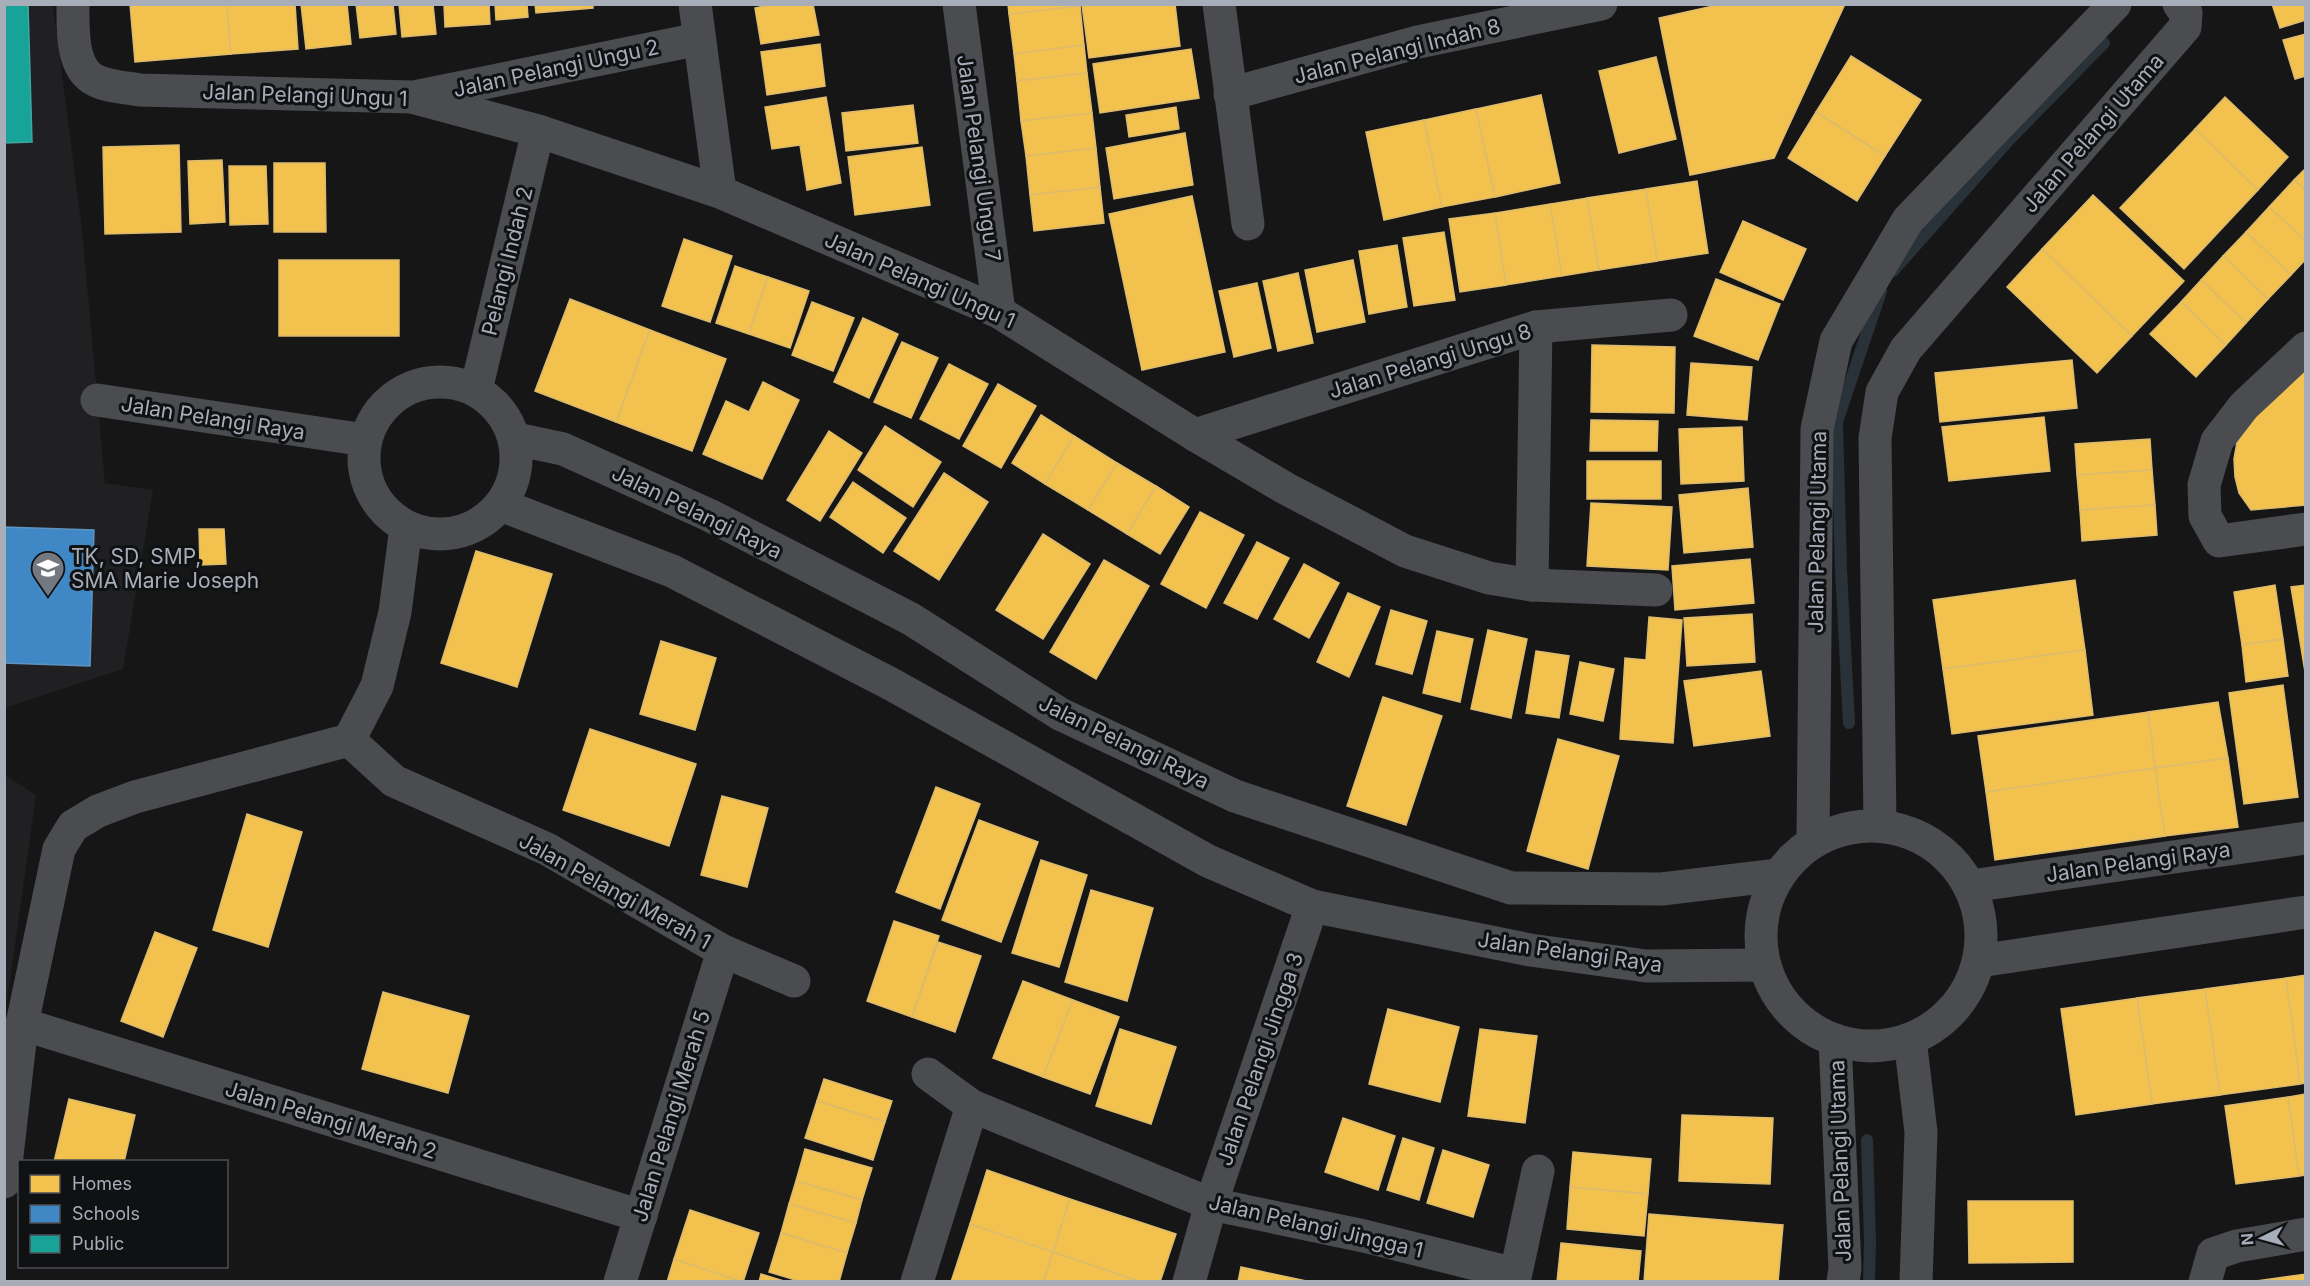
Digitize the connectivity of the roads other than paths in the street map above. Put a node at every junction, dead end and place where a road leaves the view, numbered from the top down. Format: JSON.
{"nodes":[{"id":1,"x":73,"y":4,"type":"edge"},
{"id":2,"x":695,"y":4,"type":"edge"},
{"id":3,"x":959,"y":4,"type":"edge"},
{"id":4,"x":1219,"y":4,"type":"edge"},
{"id":5,"x":1601,"y":4,"type":"edge"},
{"id":6,"x":2115,"y":4,"type":"edge"},
{"id":7,"x":2183,"y":9,"type":"edge"},
{"id":8,"x":699,"y":39,"type":"junction"},
{"id":9,"x":1230,"y":94,"type":"junction"},
{"id":10,"x":412,"y":98,"type":"junction"},
{"id":11,"x":538,"y":131,"type":"junction"},
{"id":12,"x":720,"y":192,"type":"junction"},
{"id":13,"x":1248,"y":224,"type":"dead end"},
{"id":14,"x":999,"y":312,"type":"junction"},
{"id":15,"x":1671,"y":315,"type":"dead end"},
{"id":16,"x":1536,"y":327,"type":"junction"},
{"id":17,"x":2306,"y":348,"type":"edge"},
{"id":18,"x":476,"y":390,"type":"junction"},
{"id":19,"x":97,"y":400,"type":"dead end"},
{"id":20,"x":1195,"y":435,"type":"junction"},
{"id":21,"x":516,"y":439,"type":"junction"},
{"id":22,"x":365,"y":440,"type":"junction"},
{"id":23,"x":501,"y":505,"type":"junction"},
{"id":24,"x":406,"y":527,"type":"junction"},
{"id":25,"x":2306,"y":529,"type":"edge"},
{"id":26,"x":1532,"y":585,"type":"junction"},
{"id":27,"x":1656,"y":591,"type":"dead end"},
{"id":28,"x":349,"y":740,"type":"junction"},
{"id":29,"x":1880,"y":824,"type":"junction"},
{"id":30,"x":2306,"y":838,"type":"edge"},
{"id":31,"x":1813,"y":840,"type":"junction"},
{"id":32,"x":1778,"y":875,"type":"junction"},
{"id":33,"x":1971,"y":886,"type":"junction"},
{"id":34,"x":1312,"y":906,"type":"junction"},
{"id":35,"x":2306,"y":912,"type":"edge"},
{"id":36,"x":723,"y":951,"type":"junction"},
{"id":37,"x":1979,"y":961,"type":"junction"},
{"id":38,"x":1764,"y":965,"type":"junction"},
{"id":39,"x":794,"y":981,"type":"dead end"},
{"id":40,"x":22,"y":1024,"type":"junction"},
{"id":41,"x":1910,"y":1039,"type":"junction"},
{"id":42,"x":1835,"y":1040,"type":"junction"},
{"id":43,"x":928,"y":1074,"type":"dead end"},
{"id":44,"x":972,"y":1106,"type":"junction"},
{"id":45,"x":1538,"y":1171,"type":"dead end"},
{"id":46,"x":4,"y":1182,"type":"edge"},
{"id":47,"x":1211,"y":1204,"type":"junction"},
{"id":48,"x":640,"y":1216,"type":"junction"},
{"id":49,"x":2306,"y":1234,"type":"edge"},
{"id":50,"x":2209,"y":1268,"type":"edge"},
{"id":51,"x":1514,"y":1278,"type":"edge"},
{"id":52,"x":620,"y":1281,"type":"edge"},
{"id":53,"x":917,"y":1281,"type":"edge"},
{"id":54,"x":1189,"y":1281,"type":"edge"},
{"id":55,"x":1843,"y":1281,"type":"edge"},
{"id":56,"x":1916,"y":1281,"type":"edge"}],
"edges":[{"from":1,"to":10,"type":"street","name":"Jalan Pelangi Ungu 1"},
{"from":2,"to":8,"type":"street"},
{"from":3,"to":14,"type":"street","name":"Jalan Pelangi Ungu 7"},
{"from":4,"to":9,"type":"street"},
{"from":5,"to":9,"type":"street","name":"Jalan Pelangi Indah 8"},
{"from":6,"to":31,"type":"street","name":"Jalan Pelangi Utama"},
{"from":7,"to":29,"type":"street","name":"Jalan Pelangi Utama"},
{"from":8,"to":10,"type":"street","name":"Jalan Pelangi Ungu 2"},
{"from":8,"to":12,"type":"street"},
{"from":9,"to":13,"type":"street"},
{"from":10,"to":11,"type":"street","name":"Jalan Pelangi Ungu 1"},
{"from":11,"to":12,"type":"street","name":"Jalan Pelangi Ungu 1"},
{"from":11,"to":18,"type":"street","name":"Pelangi Indah 2"},
{"from":12,"to":14,"type":"street","name":"Jalan Pelangi Ungu 1"},
{"from":14,"to":20,"type":"street","name":"Jalan Pelangi Ungu 1"},
{"from":15,"to":16,"type":"street","name":"Jalan Pelangi Ungu 8"},
{"from":16,"to":20,"type":"street","name":"Jalan Pelangi Ungu 8"},
{"from":16,"to":26,"type":"street"},
{"from":17,"to":25,"type":"street"},
{"from":18,"to":21,"type":"street"},
{"from":18,"to":22,"type":"street"},
{"from":19,"to":22,"type":"street","name":"Jalan Pelangi Raya"},
{"from":20,"to":26,"type":"street","name":"Jalan Pelangi Ungu 1"},
{"from":21,"to":23,"type":"street"},
{"from":21,"to":32,"type":"street","name":"Jalan Pelangi Raya"},
{"from":22,"to":24,"type":"street"},
{"from":23,"to":24,"type":"street"},
{"from":23,"to":34,"type":"street","name":"Jalan Pelangi Raya"},
{"from":24,"to":28,"type":"street"},
{"from":26,"to":27,"type":"street","name":"Jalan Pelangi Ungu 1"},
{"from":28,"to":36,"type":"street","name":"Jalan Pelangi Merah 1"},
{"from":28,"to":40,"type":"street"},
{"from":29,"to":31,"type":"street"},
{"from":29,"to":33,"type":"street"},
{"from":30,"to":33,"type":"street","name":"Jalan Pelangi Raya"},
{"from":31,"to":32,"type":"street"},
{"from":32,"to":38,"type":"street"},
{"from":33,"to":37,"type":"street"},
{"from":34,"to":38,"type":"street","name":"Jalan Pelangi Raya"},
{"from":34,"to":47,"type":"street","name":"Jalan Pelangi Jingga 3"},
{"from":35,"to":37,"type":"street"},
{"from":36,"to":39,"type":"street","name":"Jalan Pelangi Merah 1"},
{"from":36,"to":48,"type":"street","name":"Jalan Pelangi Merah 5"},
{"from":37,"to":41,"type":"street"},
{"from":38,"to":42,"type":"street"},
{"from":40,"to":46,"type":"street"},
{"from":40,"to":48,"type":"street","name":"Jalan Pelangi Merah 2"},
{"from":41,"to":42,"type":"street"},
{"from":41,"to":56,"type":"street"},
{"from":42,"to":55,"type":"street","name":"Jalan Pelangi Utama"},
{"from":43,"to":44,"type":"street","name":"Jalan Pelangi Jingga 1"},
{"from":44,"to":47,"type":"street","name":"Jalan Pelangi Jingga 1"},
{"from":44,"to":53,"type":"street"},
{"from":45,"to":51,"type":"street"},
{"from":47,"to":51,"type":"street","name":"Jalan Pelangi Jingga 1"},
{"from":47,"to":54,"type":"street","name":"Jalan Pelangi Jingga 3"},
{"from":48,"to":52,"type":"street","name":"Jalan Pelangi Merah 5"},
{"from":49,"to":50,"type":"street"}]}
